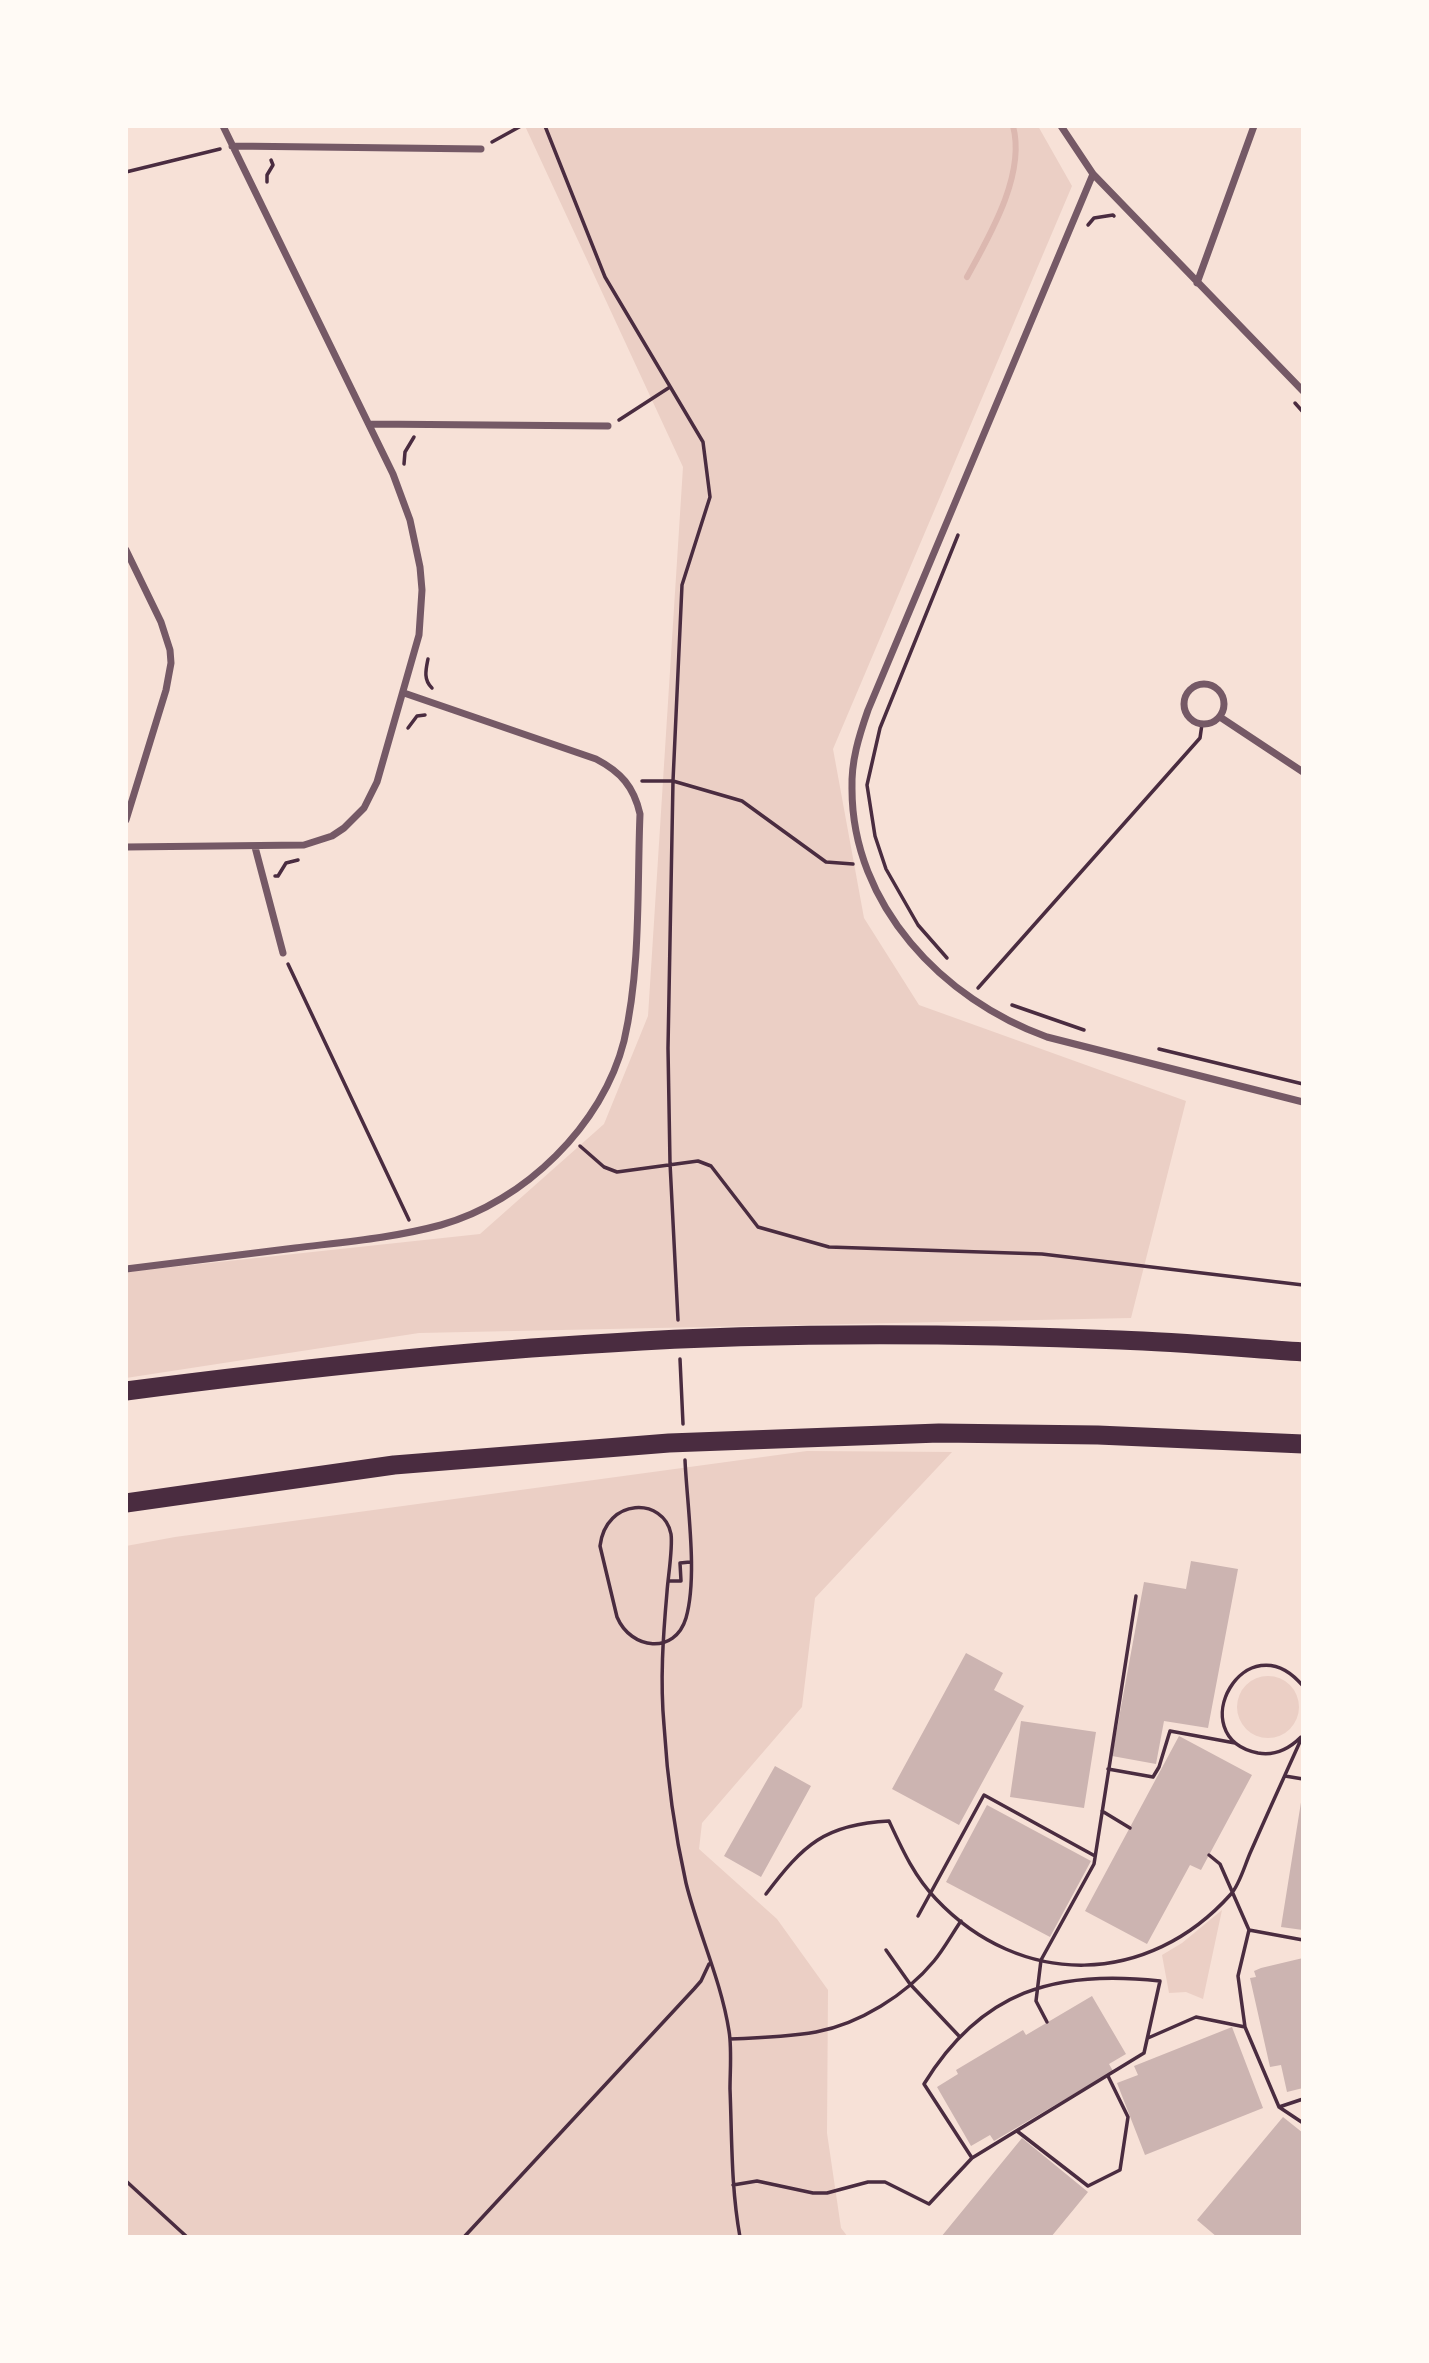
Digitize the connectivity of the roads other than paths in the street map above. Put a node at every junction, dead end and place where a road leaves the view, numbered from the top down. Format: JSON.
{"nodes":[{"id":1,"x":223,"y":126,"type":"edge"},
{"id":2,"x":1061,"y":126,"type":"edge"},
{"id":3,"x":1254,"y":126,"type":"edge"},
{"id":4,"x":232,"y":146,"type":"junction"},
{"id":5,"x":481,"y":149,"type":"road end"},
{"id":6,"x":1093,"y":174,"type":"junction"},
{"id":7,"x":1197,"y":283,"type":"junction"},
{"id":8,"x":1303,"y":391,"type":"edge"},
{"id":9,"x":369,"y":424,"type":"junction"},
{"id":10,"x":608,"y":426,"type":"road end"},
{"id":11,"x":126,"y":550,"type":"edge"},
{"id":12,"x":404,"y":693,"type":"junction"},
{"id":13,"x":1220,"y":717,"type":"junction"},
{"id":14,"x":1303,"y":772,"type":"edge"},
{"id":15,"x":126,"y":820,"type":"edge"},
{"id":16,"x":126,"y":847,"type":"edge"},
{"id":17,"x":255,"y":847,"type":"junction"},
{"id":18,"x":283,"y":953,"type":"road end"},
{"id":19,"x":1303,"y":1102,"type":"edge"},
{"id":20,"x":126,"y":1269,"type":"edge"},
{"id":21,"x":1303,"y":1352,"type":"edge"},
{"id":22,"x":126,"y":1391,"type":"edge"},
{"id":23,"x":1303,"y":1444,"type":"edge"},
{"id":24,"x":126,"y":1503,"type":"edge"}],
"edges":[{"from":1,"to":4,"type":"street"},
{"from":2,"to":6,"type":"street"},
{"from":3,"to":7,"type":"street"},
{"from":4,"to":5,"type":"street"},
{"from":4,"to":9,"type":"street"},
{"from":6,"to":7,"type":"street"},
{"from":6,"to":19,"type":"street"},
{"from":7,"to":8,"type":"street"},
{"from":9,"to":10,"type":"street"},
{"from":9,"to":12,"type":"street"},
{"from":11,"to":15,"type":"street"},
{"from":12,"to":17,"type":"street"},
{"from":12,"to":20,"type":"street"},
{"from":13,"to":13,"type":"street"},
{"from":13,"to":14,"type":"street"},
{"from":16,"to":17,"type":"street"},
{"from":17,"to":18,"type":"street"},
{"from":21,"to":22,"type":"highway"},
{"from":23,"to":24,"type":"highway"}]}
